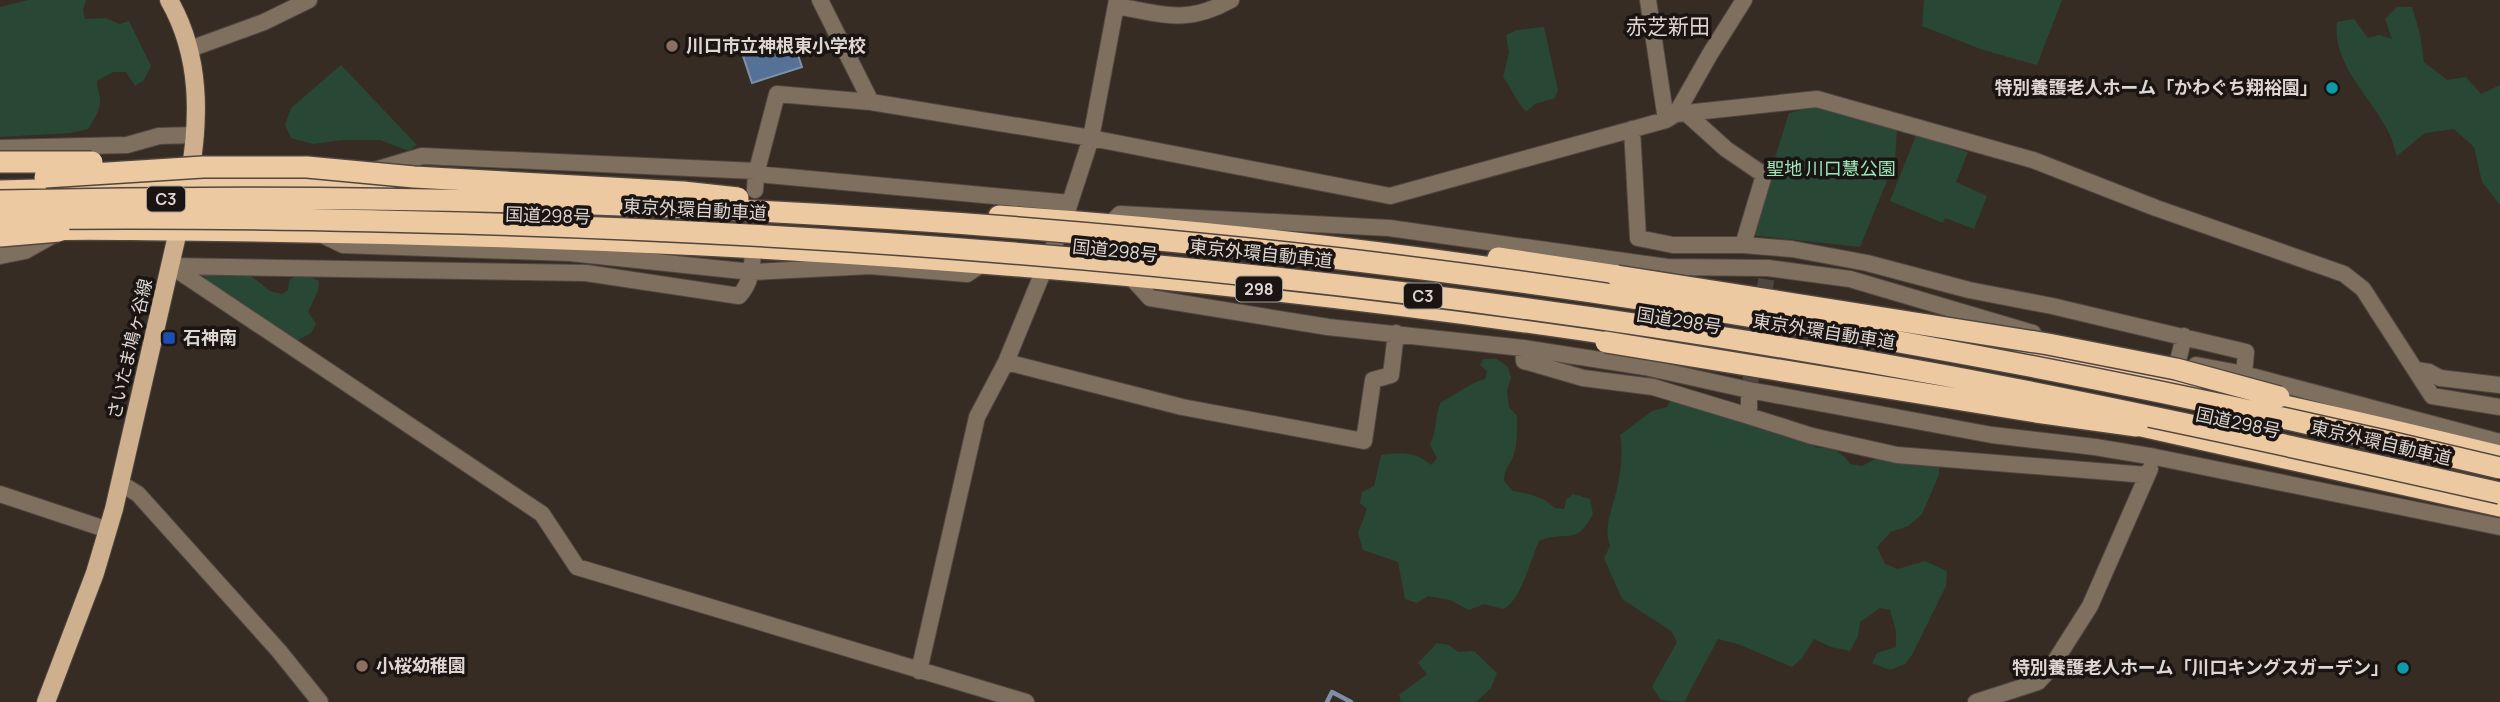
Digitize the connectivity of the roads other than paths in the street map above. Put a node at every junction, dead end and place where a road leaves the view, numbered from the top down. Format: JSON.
{"nodes":[{"id":1,"x":169,"y":0,"type":"edge"},
{"id":2,"x":309,"y":0,"type":"edge"},
{"id":3,"x":820,"y":0,"type":"edge"},
{"id":4,"x":1231,"y":0,"type":"edge"},
{"id":5,"x":1647,"y":0,"type":"edge"},
{"id":6,"x":1744,"y":0,"type":"edge"},
{"id":7,"x":1117,"y":3,"type":"edge"},
{"id":8,"x":1209,"y":6,"type":"edge"},
{"id":9,"x":190,"y":49,"type":"junction"},
{"id":10,"x":872,"y":102,"type":"junction"},
{"id":11,"x":1676,"y":116,"type":"junction"},
{"id":12,"x":1633,"y":129,"type":"junction"},
{"id":13,"x":196,"y":135,"type":"junction"},
{"id":14,"x":1091,"y":138,"type":"junction"},
{"id":15,"x":0,"y":148,"type":"edge"},
{"id":16,"x":0,"y":162,"type":"edge"},
{"id":17,"x":202,"y":167,"type":"junction"},
{"id":18,"x":756,"y":178,"type":"junction"},
{"id":19,"x":0,"y":179,"type":"edge"},
{"id":20,"x":188,"y":186,"type":"junction"},
{"id":21,"x":315,"y":187,"type":"junction"},
{"id":22,"x":0,"y":191,"type":"edge"},
{"id":23,"x":1390,"y":196,"type":"junction"},
{"id":24,"x":0,"y":201,"type":"edge"},
{"id":25,"x":1067,"y":212,"type":"junction"},
{"id":26,"x":242,"y":217,"type":"junction"},
{"id":27,"x":0,"y":219,"type":"edge"},
{"id":28,"x":888,"y":219,"type":"junction"},
{"id":29,"x":1110,"y":224,"type":"junction"},
{"id":30,"x":1389,"y":228,"type":"junction"},
{"id":31,"x":63,"y":229,"type":"junction"},
{"id":32,"x":178,"y":230,"type":"junction"},
{"id":33,"x":314,"y":231,"type":"junction"},
{"id":34,"x":0,"y":234,"type":"edge"},
{"id":35,"x":1315,"y":245,"type":"junction"},
{"id":36,"x":1743,"y":245,"type":"junction"},
{"id":37,"x":1770,"y":247,"type":"junction"},
{"id":38,"x":753,"y":252,"type":"dead end"},
{"id":39,"x":0,"y":256,"type":"edge"},
{"id":40,"x":985,"y":262,"type":"junction"},
{"id":41,"x":171,"y":266,"type":"junction"},
{"id":42,"x":1045,"y":267,"type":"junction"},
{"id":43,"x":1768,"y":268,"type":"junction"},
{"id":44,"x":752,"y":272,"type":"junction"},
{"id":45,"x":1129,"y":275,"type":"junction"},
{"id":46,"x":1221,"y":285,"type":"junction"},
{"id":47,"x":1396,"y":333,"type":"junction"},
{"id":48,"x":2184,"y":336,"type":"junction"},
{"id":49,"x":1523,"y":348,"type":"junction"},
{"id":50,"x":2178,"y":361,"type":"junction"},
{"id":51,"x":1006,"y":362,"type":"junction"},
{"id":52,"x":2416,"y":370,"type":"junction"},
{"id":53,"x":2244,"y":374,"type":"junction"},
{"id":54,"x":2500,"y":385,"type":"edge"},
{"id":55,"x":1749,"y":390,"type":"junction"},
{"id":56,"x":2500,"y":407,"type":"edge"},
{"id":57,"x":1749,"y":415,"type":"junction"},
{"id":58,"x":2500,"y":442,"type":"edge"},
{"id":59,"x":2095,"y":447,"type":"junction"},
{"id":60,"x":2302,"y":449,"type":"junction"},
{"id":61,"x":2500,"y":455,"type":"edge"},
{"id":62,"x":2155,"y":457,"type":"junction"},
{"id":63,"x":2500,"y":468,"type":"edge"},
{"id":64,"x":2095,"y":471,"type":"junction"},
{"id":65,"x":2147,"y":475,"type":"junction"},
{"id":66,"x":120,"y":483,"type":"junction"},
{"id":67,"x":2500,"y":493,"type":"edge"},
{"id":68,"x":0,"y":494,"type":"edge"},
{"id":69,"x":2500,"y":506,"type":"edge"},
{"id":70,"x":2500,"y":527,"type":"edge"},
{"id":71,"x":108,"y":530,"type":"junction"},
{"id":72,"x":919,"y":671,"type":"junction"},
{"id":73,"x":46,"y":702,"type":"edge"},
{"id":74,"x":320,"y":702,"type":"edge"},
{"id":75,"x":1026,"y":702,"type":"edge"},
{"id":76,"x":1976,"y":702,"type":"edge"}],
"edges":[{"from":1,"to":9,"type":"main road","name":"さいたま鳩ヶ谷線"},
{"from":2,"to":9,"type":"street"},
{"from":3,"to":10,"type":"street"},
{"from":4,"to":8,"type":"street"},
{"from":5,"to":11,"type":"street"},
{"from":6,"to":11,"type":"street"},
{"from":7,"to":8,"type":"street"},
{"from":7,"to":14,"type":"street"},
{"from":9,"to":13,"type":"main road","name":"さいたま鳩ヶ谷線"},
{"from":10,"to":14,"type":"street"},
{"from":10,"to":18,"type":"street"},
{"from":11,"to":12,"type":"street"},
{"from":11,"to":36,"type":"street"},
{"from":11,"to":52,"type":"street"},
{"from":12,"to":23,"type":"street"},
{"from":12,"to":36,"type":"street"},
{"from":13,"to":15,"type":"street"},
{"from":13,"to":20,"type":"main road","name":"さいたま鳩ヶ谷線"},
{"from":14,"to":23,"type":"street"},
{"from":14,"to":25,"type":"street"},
{"from":16,"to":17,"type":"highway","bridge":true},
{"from":17,"to":19,"type":"highway","bridge":true},
{"from":17,"to":28,"type":"highway","bridge":true},
{"from":18,"to":21,"type":"street"},
{"from":18,"to":25,"type":"street"},
{"from":20,"to":21,"type":"highway","name":"国道298号"},
{"from":20,"to":22,"type":"highway","name":"国道298号"},
{"from":20,"to":32,"type":"main road","name":"さいたま鳩ヶ谷線"},
{"from":21,"to":25,"type":"highway","name":"国道298号"},
{"from":23,"to":30,"type":"street"},
{"from":24,"to":28,"type":"highway","name":"東京外環自動車道","number":"C3","bridge":true},
{"from":25,"to":29,"type":"highway","name":"国道298号"},
{"from":25,"to":42,"type":"street"},
{"from":26,"to":27,"type":"highway","name":"東京外環自動車道","number":"C3","bridge":true},
{"from":26,"to":34,"type":"highway","bridge":true},
{"from":26,"to":60,"type":"highway","name":"東京外環自動車道","number":"C3","bridge":true},
{"from":28,"to":63,"type":"highway","name":"東京外環自動車道","number":"C3","bridge":true},
{"from":29,"to":30,"type":"street"},
{"from":29,"to":35,"type":"highway","name":"国道298号"},
{"from":30,"to":43,"type":"street"},
{"from":31,"to":32,"type":"highway","name":"国道298号","number":"298"},
{"from":31,"to":34,"type":"highway","name":"国道298号","number":"298"},
{"from":31,"to":39,"type":"street"},
{"from":32,"to":33,"type":"highway","name":"国道298号","number":"298"},
{"from":32,"to":41,"type":"main road","name":"さいたま鳩ヶ谷線"},
{"from":33,"to":40,"type":"highway","name":"国道298号","number":"298"},
{"from":33,"to":44,"type":"street"},
{"from":35,"to":61,"type":"highway","name":"国道298号"},
{"from":35,"to":61,"type":"highway","bridge":true},
{"from":36,"to":37,"type":"street"},
{"from":37,"to":43,"type":"street"},
{"from":37,"to":48,"type":"street"},
{"from":38,"to":44,"type":"street"},
{"from":40,"to":42,"type":"highway","name":"国道298号","number":"298"},
{"from":40,"to":44,"type":"street"},
{"from":41,"to":44,"type":"street"},
{"from":41,"to":66,"type":"main road","name":"さいたま鳩ヶ谷線"},
{"from":41,"to":72,"type":"street"},
{"from":42,"to":45,"type":"highway","name":"国道298号","number":"298"},
{"from":42,"to":51,"type":"street"},
{"from":43,"to":50,"type":"street"},
{"from":45,"to":46,"type":"highway","name":"国道298号","number":"298"},
{"from":45,"to":47,"type":"street"},
{"from":46,"to":60,"type":"highway","bridge":true},
{"from":46,"to":69,"type":"highway","name":"国道298号","number":"298"},
{"from":47,"to":49,"type":"street"},
{"from":47,"to":51,"type":"street"},
{"from":48,"to":50,"type":"street"},
{"from":48,"to":53,"type":"street"},
{"from":49,"to":55,"type":"street"},
{"from":49,"to":57,"type":"street"},
{"from":50,"to":53,"type":"street"},
{"from":51,"to":72,"type":"street"},
{"from":52,"to":54,"type":"street"},
{"from":52,"to":56,"type":"street"},
{"from":53,"to":58,"type":"street"},
{"from":55,"to":57,"type":"street"},
{"from":55,"to":59,"type":"street"},
{"from":57,"to":64,"type":"street"},
{"from":59,"to":62,"type":"street"},
{"from":59,"to":64,"type":"street"},
{"from":60,"to":67,"type":"highway","name":"東京外環自動車道","number":"C3","bridge":true},
{"from":62,"to":65,"type":"street"},
{"from":62,"to":70,"type":"street"},
{"from":64,"to":65,"type":"street"},
{"from":65,"to":76,"type":"street"},
{"from":66,"to":71,"type":"main road","name":"さいたま鳩ヶ谷線"},
{"from":66,"to":74,"type":"street"},
{"from":68,"to":71,"type":"street"},
{"from":71,"to":73,"type":"main road","name":"さいたま鳩ヶ谷線"},
{"from":72,"to":75,"type":"street"}]}
